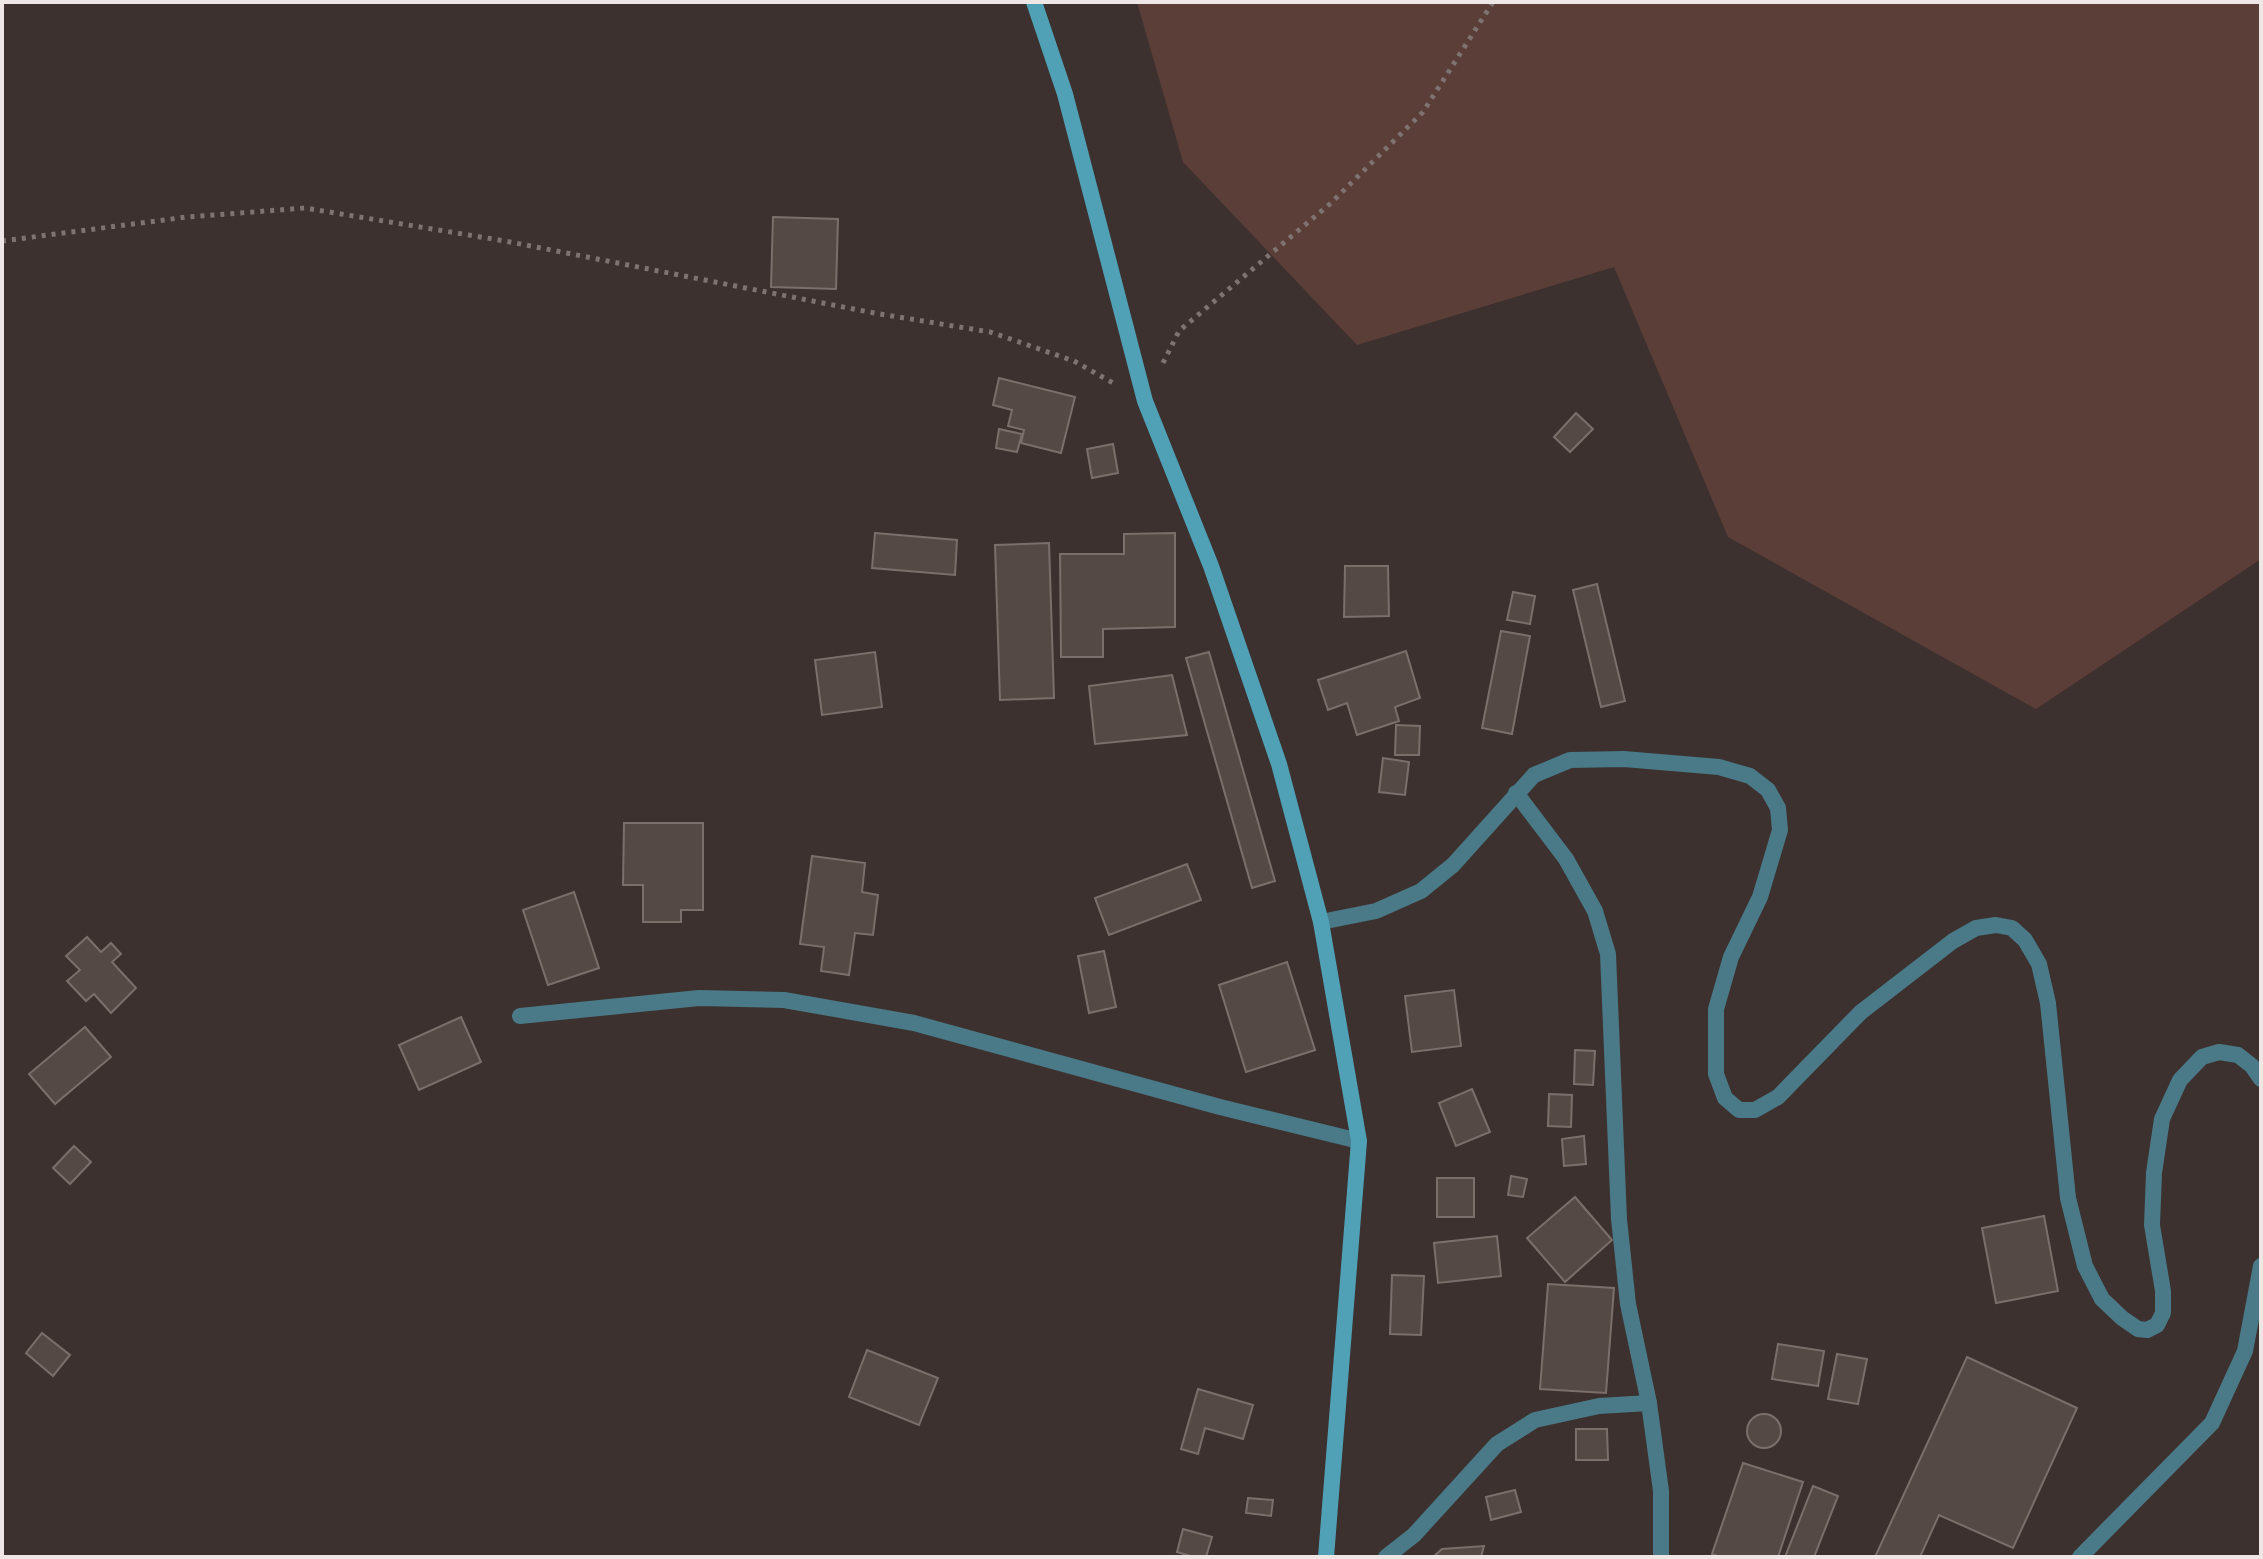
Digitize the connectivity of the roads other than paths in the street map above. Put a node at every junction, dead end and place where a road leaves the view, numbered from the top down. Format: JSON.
{"nodes":[{"id":1,"x":1034,"y":2,"type":"edge"},
{"id":2,"x":1516,"y":793,"type":"junction"},
{"id":3,"x":1321,"y":922,"type":"junction"},
{"id":4,"x":520,"y":1016,"type":"dead end"},
{"id":5,"x":2261,"y":1079,"type":"edge"},
{"id":6,"x":1359,"y":1141,"type":"junction"},
{"id":7,"x":2261,"y":1266,"type":"edge"},
{"id":8,"x":1649,"y":1403,"type":"junction"},
{"id":9,"x":1326,"y":1557,"type":"edge"},
{"id":10,"x":1386,"y":1557,"type":"edge"},
{"id":11,"x":1661,"y":1557,"type":"edge"},
{"id":12,"x":2080,"y":1557,"type":"edge"}],
"edges":[{"from":1,"to":3,"type":"street"},
{"from":2,"to":3,"type":"street"},
{"from":2,"to":5,"type":"street"},
{"from":2,"to":8,"type":"street"},
{"from":3,"to":6,"type":"street"},
{"from":4,"to":6,"type":"street"},
{"from":6,"to":9,"type":"street"},
{"from":7,"to":12,"type":"street"},
{"from":8,"to":10,"type":"street"},
{"from":8,"to":11,"type":"street"}]}
